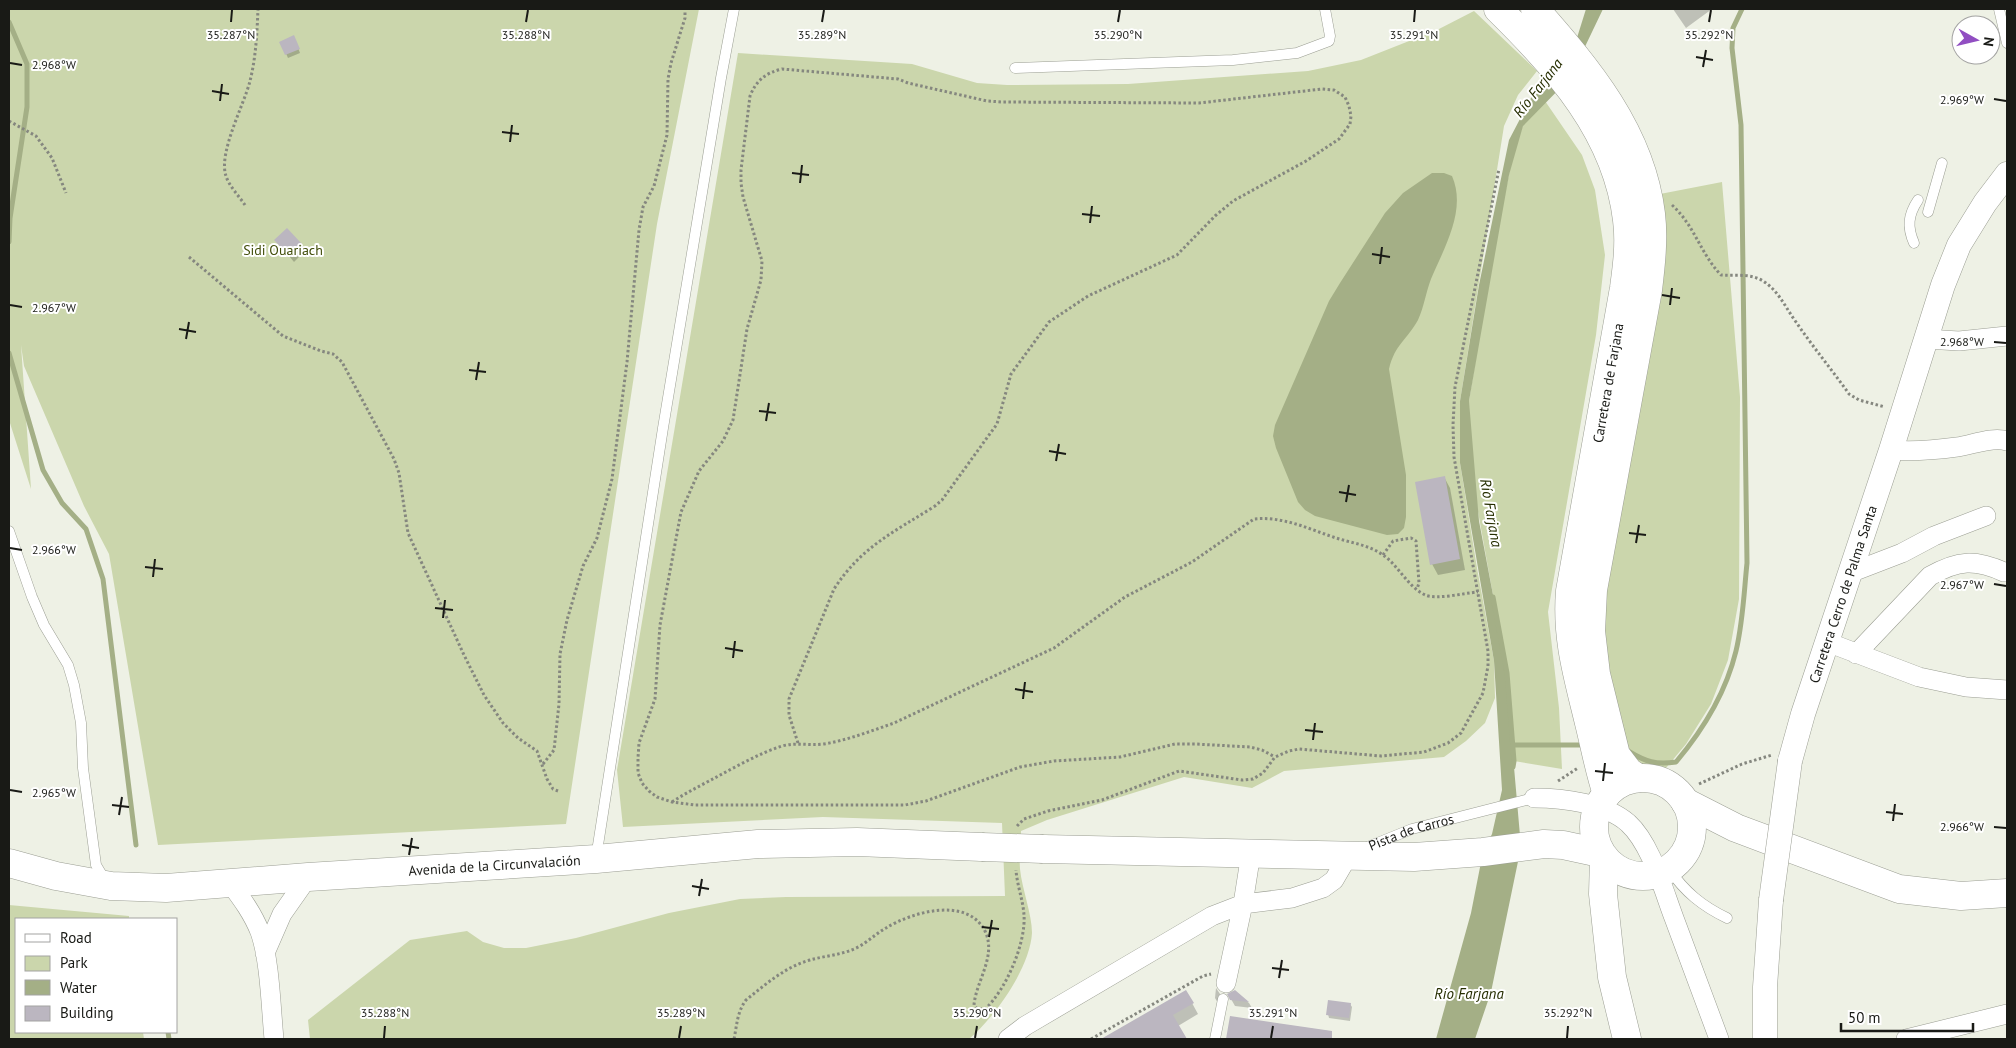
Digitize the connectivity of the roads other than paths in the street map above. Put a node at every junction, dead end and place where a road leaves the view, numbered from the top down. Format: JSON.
{"nodes":[{"id":1,"x":734,"y":9,"type":"edge"},
{"id":2,"x":1325,"y":9,"type":"edge"},
{"id":3,"x":1498,"y":9,"type":"edge"},
{"id":4,"x":1536,"y":9,"type":"edge"},
{"id":5,"x":1998,"y":9,"type":"edge"},
{"id":6,"x":2007,"y":43,"type":"edge"},
{"id":7,"x":1554,"y":48,"type":"junction"},
{"id":8,"x":1015,"y":68,"type":"dead end"},
{"id":9,"x":1591,"y":95,"type":"junction"},
{"id":10,"x":1942,"y":163,"type":"dead end"},
{"id":11,"x":2007,"y":174,"type":"edge"},
{"id":12,"x":1918,"y":200,"type":"dead end"},
{"id":13,"x":1928,"y":212,"type":"dead end"},
{"id":14,"x":1914,"y":243,"type":"dead end"},
{"id":15,"x":2007,"y":336,"type":"edge"},
{"id":16,"x":1926,"y":339,"type":"junction"},
{"id":17,"x":2007,"y":441,"type":"edge"},
{"id":18,"x":1891,"y":450,"type":"junction"},
{"id":19,"x":1986,"y":516,"type":"dead end"},
{"id":20,"x":9,"y":531,"type":"edge"},
{"id":21,"x":2004,"y":572,"type":"dead end"},
{"id":22,"x":1850,"y":573,"type":"junction"},
{"id":23,"x":1827,"y":642,"type":"junction"},
{"id":24,"x":1856,"y":654,"type":"junction"},
{"id":25,"x":1587,"y":674,"type":"junction"},
{"id":26,"x":2006,"y":691,"type":"edge"},
{"id":27,"x":1602,"y":751,"type":"junction"},
{"id":28,"x":1645,"y":773,"type":"junction"},
{"id":29,"x":1687,"y":790,"type":"junction"},
{"id":30,"x":1529,"y":800,"type":"joint"},
{"id":31,"x":1600,"y":805,"type":"junction"},
{"id":32,"x":1736,"y":828,"type":"junction"},
{"id":33,"x":1544,"y":844,"type":"junction"},
{"id":34,"x":1689,"y":845,"type":"junction"},
{"id":35,"x":1251,"y":853,"type":"junction"},
{"id":36,"x":1602,"y":855,"type":"junction"},
{"id":37,"x":1348,"y":856,"type":"junction"},
{"id":38,"x":596,"y":859,"type":"junction"},
{"id":39,"x":9,"y":863,"type":"edge"},
{"id":40,"x":1654,"y":873,"type":"junction"},
{"id":41,"x":308,"y":877,"type":"junction"},
{"id":42,"x":230,"y":883,"type":"junction"},
{"id":43,"x":111,"y":886,"type":"junction"},
{"id":44,"x":2007,"y":893,"type":"edge"},
{"id":45,"x":1243,"y":904,"type":"junction"},
{"id":46,"x":1605,"y":912,"type":"junction"},
{"id":47,"x":1727,"y":918,"type":"dead end"},
{"id":48,"x":265,"y":953,"type":"junction"},
{"id":49,"x":1225,"y":985,"type":"joint"},
{"id":50,"x":2007,"y":1014,"type":"edge"},
{"id":51,"x":1023,"y":1033,"type":"edge"},
{"id":52,"x":274,"y":1039,"type":"edge"},
{"id":53,"x":1008,"y":1039,"type":"edge"},
{"id":54,"x":1215,"y":1039,"type":"edge"},
{"id":55,"x":1627,"y":1039,"type":"edge"},
{"id":56,"x":1719,"y":1039,"type":"edge"},
{"id":57,"x":1765,"y":1039,"type":"edge"},
{"id":58,"x":1906,"y":1039,"type":"edge"}],
"edges":[{"from":1,"to":38,"type":"lane"},
{"from":2,"to":8,"type":"lane"},
{"from":3,"to":7,"type":"main road","name":"Carretera de Farjana"},
{"from":4,"to":7,"type":"main road","name":"Carretera de Farjana"},
{"from":5,"to":6,"type":"lane"},
{"from":7,"to":9,"type":"main road","name":"Carretera de Farjana"},
{"from":9,"to":25,"type":"main road","name":"Carretera de Farjana"},
{"from":9,"to":25,"type":"main road","name":"Carretera de Farjana"},
{"from":10,"to":13,"type":"lane"},
{"from":11,"to":16,"type":"street","name":"Carretera Cerro de Palma Santa"},
{"from":12,"to":14,"type":"lane"},
{"from":15,"to":16,"type":"street"},
{"from":16,"to":18,"type":"street","name":"Carretera Cerro de Palma Santa"},
{"from":17,"to":18,"type":"street"},
{"from":18,"to":22,"type":"street","name":"Carretera Cerro de Palma Santa"},
{"from":19,"to":22,"type":"street"},
{"from":20,"to":43,"type":"lane"},
{"from":21,"to":24,"type":"street"},
{"from":22,"to":23,"type":"street","name":"Carretera Cerro de Palma Santa"},
{"from":23,"to":24,"type":"street"},
{"from":23,"to":57,"type":"street","name":"Carretera Cerro de Palma Santa","bridge":true},
{"from":24,"to":26,"type":"street"},
{"from":25,"to":27,"type":"main road","name":"Carretera de Farjana"},
{"from":27,"to":28,"type":"main road","name":"Carretera de Farjana"},
{"from":27,"to":31,"type":"main road","name":"Carretera de Farjana"},
{"from":28,"to":29,"type":"main road"},
{"from":28,"to":31,"type":"main road"},
{"from":29,"to":32,"type":"main road"},
{"from":29,"to":34,"type":"main road"},
{"from":30,"to":31,"type":"street","name":"Pista de Carros"},
{"from":30,"to":37,"type":"lane","name":"Pista de Carros"},
{"from":31,"to":33,"type":"main road"},
{"from":31,"to":36,"type":"main road","name":"Carretera de Farjana"},
{"from":31,"to":40,"type":"street","name":"Pista de Carros"},
{"from":32,"to":34,"type":"main road"},
{"from":32,"to":44,"type":"main road"},
{"from":33,"to":36,"type":"main road"},
{"from":33,"to":37,"type":"main road","name":"Avenida de la Circunvalación"},
{"from":34,"to":40,"type":"main road"},
{"from":35,"to":37,"type":"main road","name":"Avenida de la Circunvalación"},
{"from":35,"to":38,"type":"main road","name":"Avenida de la Circunvalación","bridge":true},
{"from":35,"to":45,"type":"street"},
{"from":36,"to":40,"type":"main road"},
{"from":36,"to":46,"type":"main road"},
{"from":37,"to":45,"type":"street"},
{"from":38,"to":41,"type":"main road","name":"Avenida de la Circunvalación"},
{"from":39,"to":43,"type":"main road","name":"Avenida de la Circunvalación"},
{"from":40,"to":46,"type":"main road"},
{"from":40,"to":47,"type":"lane"},
{"from":40,"to":56,"type":"street","name":"Pista de Carros"},
{"from":41,"to":42,"type":"main road","name":"Avenida de la Circunvalación"},
{"from":41,"to":48,"type":"street"},
{"from":42,"to":43,"type":"main road","name":"Avenida de la Circunvalación"},
{"from":42,"to":48,"type":"street"},
{"from":45,"to":49,"type":"street"},
{"from":45,"to":51,"type":"street"},
{"from":46,"to":55,"type":"main road"},
{"from":48,"to":52,"type":"street"},
{"from":49,"to":54,"type":"lane"},
{"from":50,"to":58,"type":"street"},
{"from":51,"to":53,"type":"street"}]}
